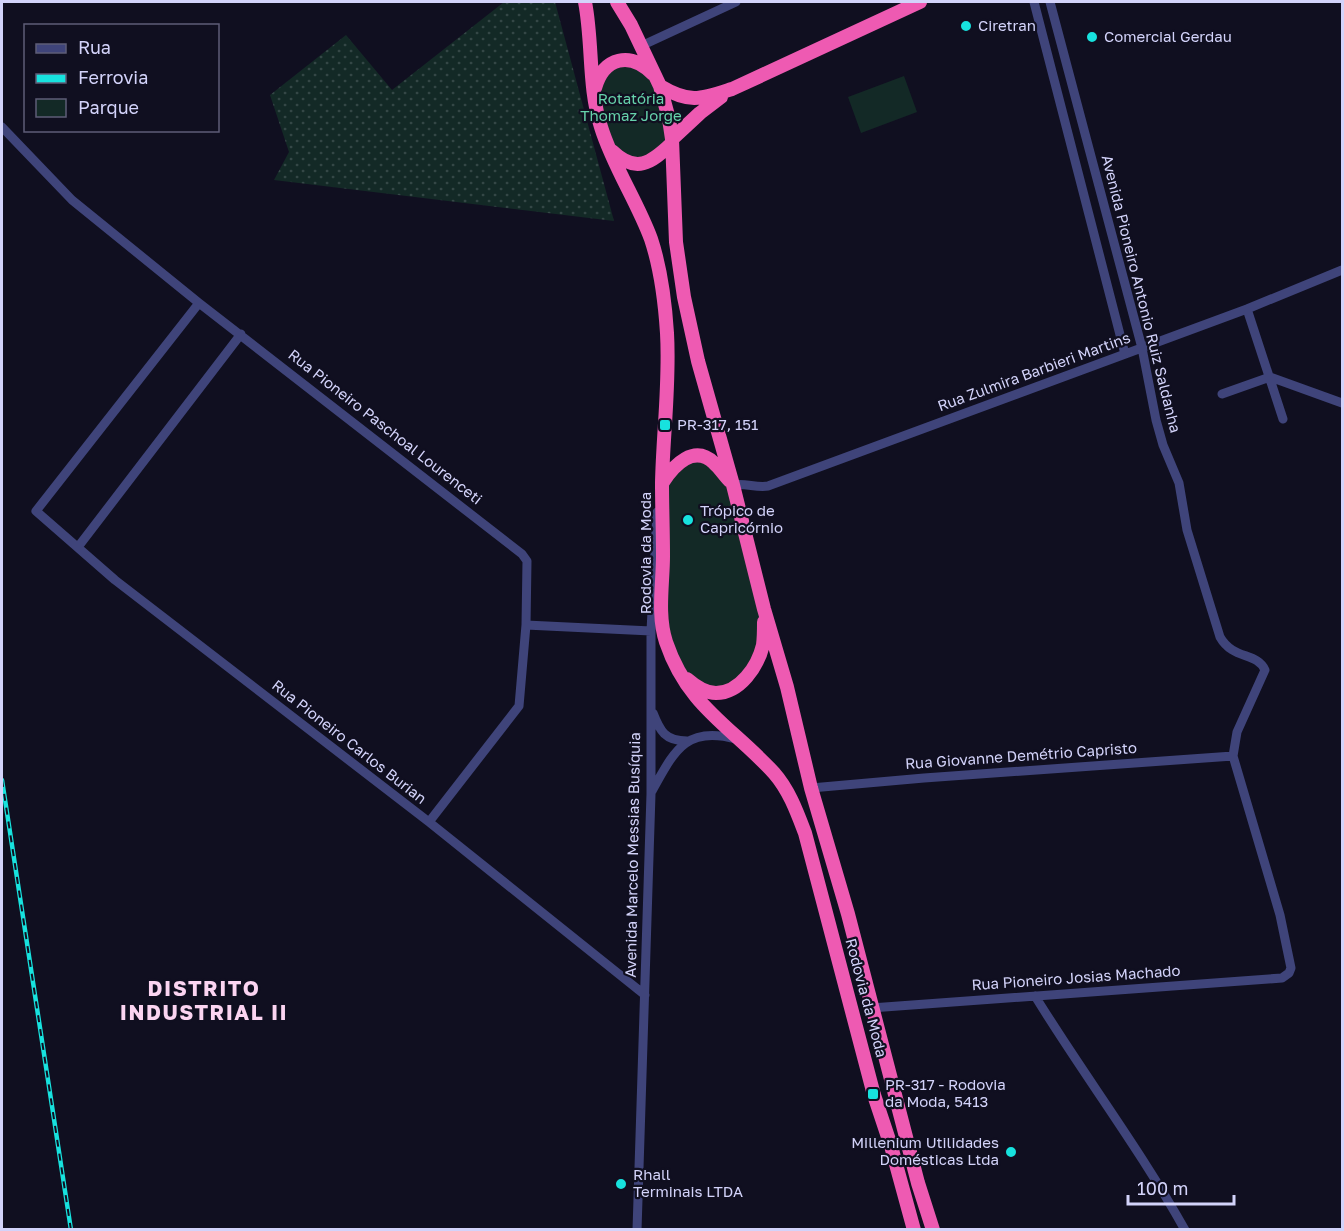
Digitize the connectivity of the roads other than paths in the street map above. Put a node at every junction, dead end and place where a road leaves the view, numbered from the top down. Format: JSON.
{"nodes":[{"id":1,"x":585,"y":2,"type":"edge"},
{"id":2,"x":617,"y":2,"type":"edge"},
{"id":3,"x":736,"y":2,"type":"edge"},
{"id":4,"x":920,"y":2,"type":"edge"},
{"id":5,"x":1034,"y":2,"type":"edge"},
{"id":6,"x":1050,"y":2,"type":"edge"},
{"id":7,"x":641,"y":46,"type":"junction"},
{"id":8,"x":658,"y":82,"type":"junction"},
{"id":9,"x":732,"y":89,"type":"junction"},
{"id":10,"x":593,"y":93,"type":"junction"},
{"id":11,"x":2,"y":126,"type":"edge"},
{"id":12,"x":672,"y":141,"type":"junction"},
{"id":13,"x":608,"y":147,"type":"junction"},
{"id":14,"x":1102,"y":196,"type":"junction"},
{"id":15,"x":1085,"y":201,"type":"junction"},
{"id":16,"x":1342,"y":270,"type":"edge"},
{"id":17,"x":199,"y":303,"type":"junction"},
{"id":18,"x":1247,"y":309,"type":"junction"},
{"id":19,"x":241,"y":334,"type":"junction"},
{"id":20,"x":1142,"y":348,"type":"junction"},
{"id":21,"x":1125,"y":354,"type":"junction"},
{"id":22,"x":1270,"y":377,"type":"junction"},
{"id":23,"x":1222,"y":394,"type":"dead end"},
{"id":24,"x":1342,"y":403,"type":"edge"},
{"id":25,"x":1283,"y":419,"type":"dead end"},
{"id":26,"x":662,"y":483,"type":"junction"},
{"id":27,"x":733,"y":485,"type":"junction"},
{"id":28,"x":78,"y":547,"type":"junction"},
{"id":29,"x":764,"y":609,"type":"junction"},
{"id":30,"x":526,"y":626,"type":"junction"},
{"id":31,"x":651,"y":631,"type":"junction"},
{"id":32,"x":678,"y":672,"type":"junction"},
{"id":33,"x":651,"y":708,"type":"junction"},
{"id":34,"x":737,"y":739,"type":"junction"},
{"id":35,"x":687,"y":741,"type":"junction"},
{"id":36,"x":1233,"y":756,"type":"junction"},
{"id":37,"x":811,"y":788,"type":"junction"},
{"id":38,"x":651,"y":794,"type":"junction"},
{"id":39,"x":429,"y":822,"type":"junction"},
{"id":40,"x":1282,"y":978,"type":"joint"},
{"id":41,"x":645,"y":995,"type":"junction"},
{"id":42,"x":1035,"y":996,"type":"junction"},
{"id":43,"x":871,"y":1008,"type":"junction"},
{"id":44,"x":637,"y":1230,"type":"edge"},
{"id":45,"x":914,"y":1230,"type":"edge"},
{"id":46,"x":933,"y":1230,"type":"edge"},
{"id":47,"x":1185,"y":1230,"type":"edge"}],
"edges":[{"from":1,"to":10,"type":"highway"},
{"from":2,"to":7,"type":"highway"},
{"from":3,"to":7,"type":"street"},
{"from":4,"to":9,"type":"highway"},
{"from":5,"to":15,"type":"street","name":"Avenida Pioneiro Antonio Ruiz Saldanha"},
{"from":6,"to":14,"type":"street","name":"Avenida Pioneiro Antonio Ruiz Saldanha"},
{"from":7,"to":8,"type":"highway"},
{"from":8,"to":9,"type":"highway"},
{"from":8,"to":10,"type":"highway"},
{"from":8,"to":12,"type":"highway"},
{"from":9,"to":12,"type":"highway"},
{"from":10,"to":13,"type":"highway"},
{"from":11,"to":17,"type":"street","name":"Rua Pioneiro Paschoal Lourenceti"},
{"from":12,"to":13,"type":"highway"},
{"from":12,"to":27,"type":"highway","name":"Rodovia da Moda"},
{"from":13,"to":26,"type":"highway","name":"Rodovia da Moda"},
{"from":14,"to":15,"type":"street"},
{"from":14,"to":20,"type":"street","name":"Avenida Pioneiro Antonio Ruiz Saldanha"},
{"from":15,"to":21,"type":"street","name":"Avenida Pioneiro Antonio Ruiz Saldanha"},
{"from":16,"to":18,"type":"street","name":"Rua Zulmira Barbieri Martins"},
{"from":17,"to":19,"type":"street","name":"Rua Pioneiro Paschoal Lourenceti"},
{"from":17,"to":28,"type":"street","name":"Rua Pioneiro Carlos Burian"},
{"from":18,"to":20,"type":"street","name":"Rua Zulmira Barbieri Martins"},
{"from":18,"to":22,"type":"street"},
{"from":19,"to":28,"type":"street"},
{"from":19,"to":30,"type":"street","name":"Rua Pioneiro Paschoal Lourenceti"},
{"from":20,"to":21,"type":"street","name":"Rua Zulmira Barbieri Martins"},
{"from":20,"to":36,"type":"street","name":"Avenida Pioneiro Antonio Ruiz Saldanha"},
{"from":21,"to":27,"type":"street","name":"Rua Zulmira Barbieri Martins"},
{"from":22,"to":23,"type":"street"},
{"from":22,"to":24,"type":"street"},
{"from":22,"to":25,"type":"street"},
{"from":26,"to":27,"type":"highway"},
{"from":26,"to":31,"type":"street","name":"Avenida Marcelo Messias Busíquia"},
{"from":26,"to":32,"type":"highway","name":"Rodovia da Moda"},
{"from":27,"to":29,"type":"highway","name":"Rodovia da Moda"},
{"from":28,"to":39,"type":"street","name":"Rua Pioneiro Carlos Burian"},
{"from":29,"to":32,"type":"highway"},
{"from":29,"to":37,"type":"highway","name":"Rodovia da Moda"},
{"from":30,"to":31,"type":"street"},
{"from":30,"to":39,"type":"street","name":"Rua Pioneiro Paschoal Lourenceti"},
{"from":31,"to":33,"type":"street","name":"Avenida Marcelo Messias Busíquia"},
{"from":32,"to":34,"type":"highway","name":"Rodovia da Moda"},
{"from":33,"to":35,"type":"street"},
{"from":33,"to":38,"type":"street","name":"Avenida Marcelo Messias Busíquia"},
{"from":34,"to":35,"type":"street"},
{"from":34,"to":45,"type":"highway","name":"Rodovia da Moda"},
{"from":35,"to":38,"type":"street"},
{"from":36,"to":37,"type":"street","name":"Rua Giovanne Demétrio Capristo"},
{"from":36,"to":40,"type":"street","name":"Avenida Pioneiro Antonio Ruiz Saldanha"},
{"from":37,"to":43,"type":"highway","name":"Rodovia da Moda"},
{"from":38,"to":41,"type":"street","name":"Avenida Marcelo Messias Busíquia"},
{"from":39,"to":41,"type":"street","name":"Rua Pioneiro Carlos Burian"},
{"from":40,"to":42,"type":"street","name":"Rua Pioneiro Josias Machado"},
{"from":41,"to":44,"type":"street","name":"Avenida Marcelo Messias Busíquia"},
{"from":42,"to":43,"type":"street","name":"Rua Pioneiro Josias Machado"},
{"from":42,"to":47,"type":"street"},
{"from":43,"to":46,"type":"highway","name":"Rodovia da Moda"}]}
